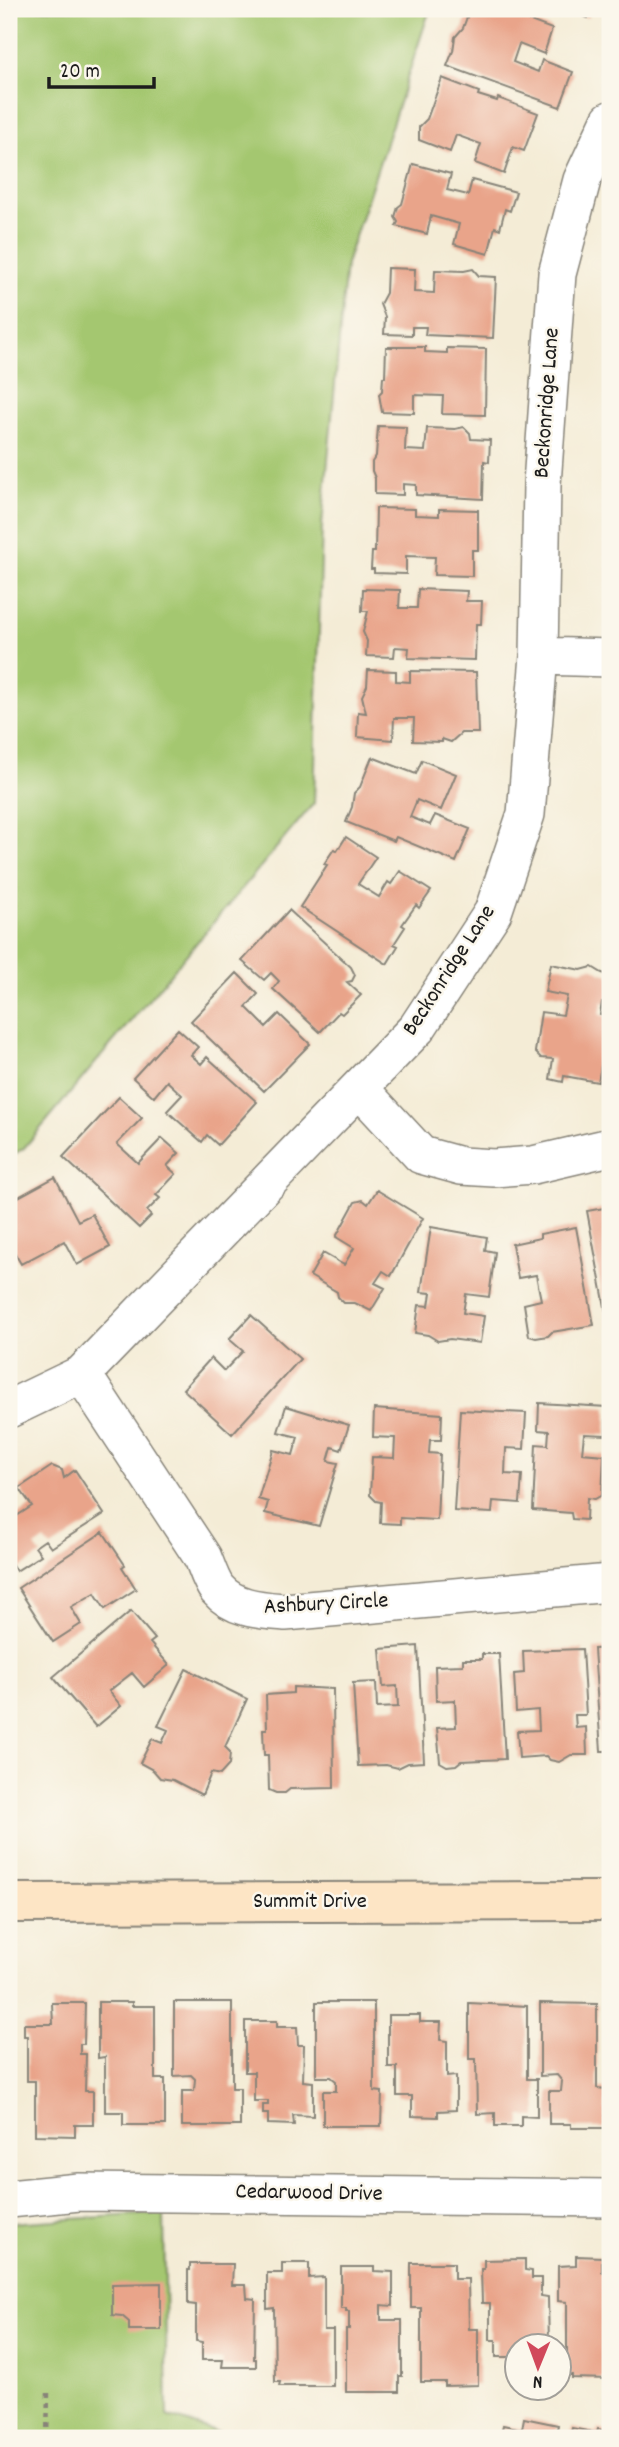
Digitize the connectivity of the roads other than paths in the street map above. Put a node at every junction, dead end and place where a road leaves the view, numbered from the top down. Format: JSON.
{"nodes":[{"id":1,"x":610,"y":120,"type":"edge"},
{"id":2,"x":539,"y":656,"type":"junction"},
{"id":3,"x":610,"y":658,"type":"edge"},
{"id":4,"x":359,"y":1088,"type":"junction"},
{"id":5,"x":610,"y":1147,"type":"edge"},
{"id":6,"x":82,"y":1374,"type":"junction"},
{"id":7,"x":9,"y":1409,"type":"edge"},
{"id":8,"x":610,"y":1583,"type":"edge"},
{"id":9,"x":610,"y":1901,"type":"edge"},
{"id":10,"x":9,"y":1903,"type":"edge"},
{"id":11,"x":610,"y":2198,"type":"edge"},
{"id":12,"x":9,"y":2199,"type":"edge"}],
"edges":[{"from":1,"to":2,"type":"street","name":"Beckonridge Lane"},
{"from":2,"to":3,"type":"street"},
{"from":2,"to":4,"type":"street","name":"Beckonridge Lane"},
{"from":4,"to":5,"type":"street"},
{"from":4,"to":6,"type":"street","name":"Beckonridge Lane"},
{"from":6,"to":7,"type":"street","name":"Beckonridge Lane"},
{"from":6,"to":8,"type":"street","name":"Ashbury Circle"},
{"from":9,"to":10,"type":"street","name":"Summit Drive"},
{"from":11,"to":12,"type":"street","name":"Cedarwood Drive"}]}
